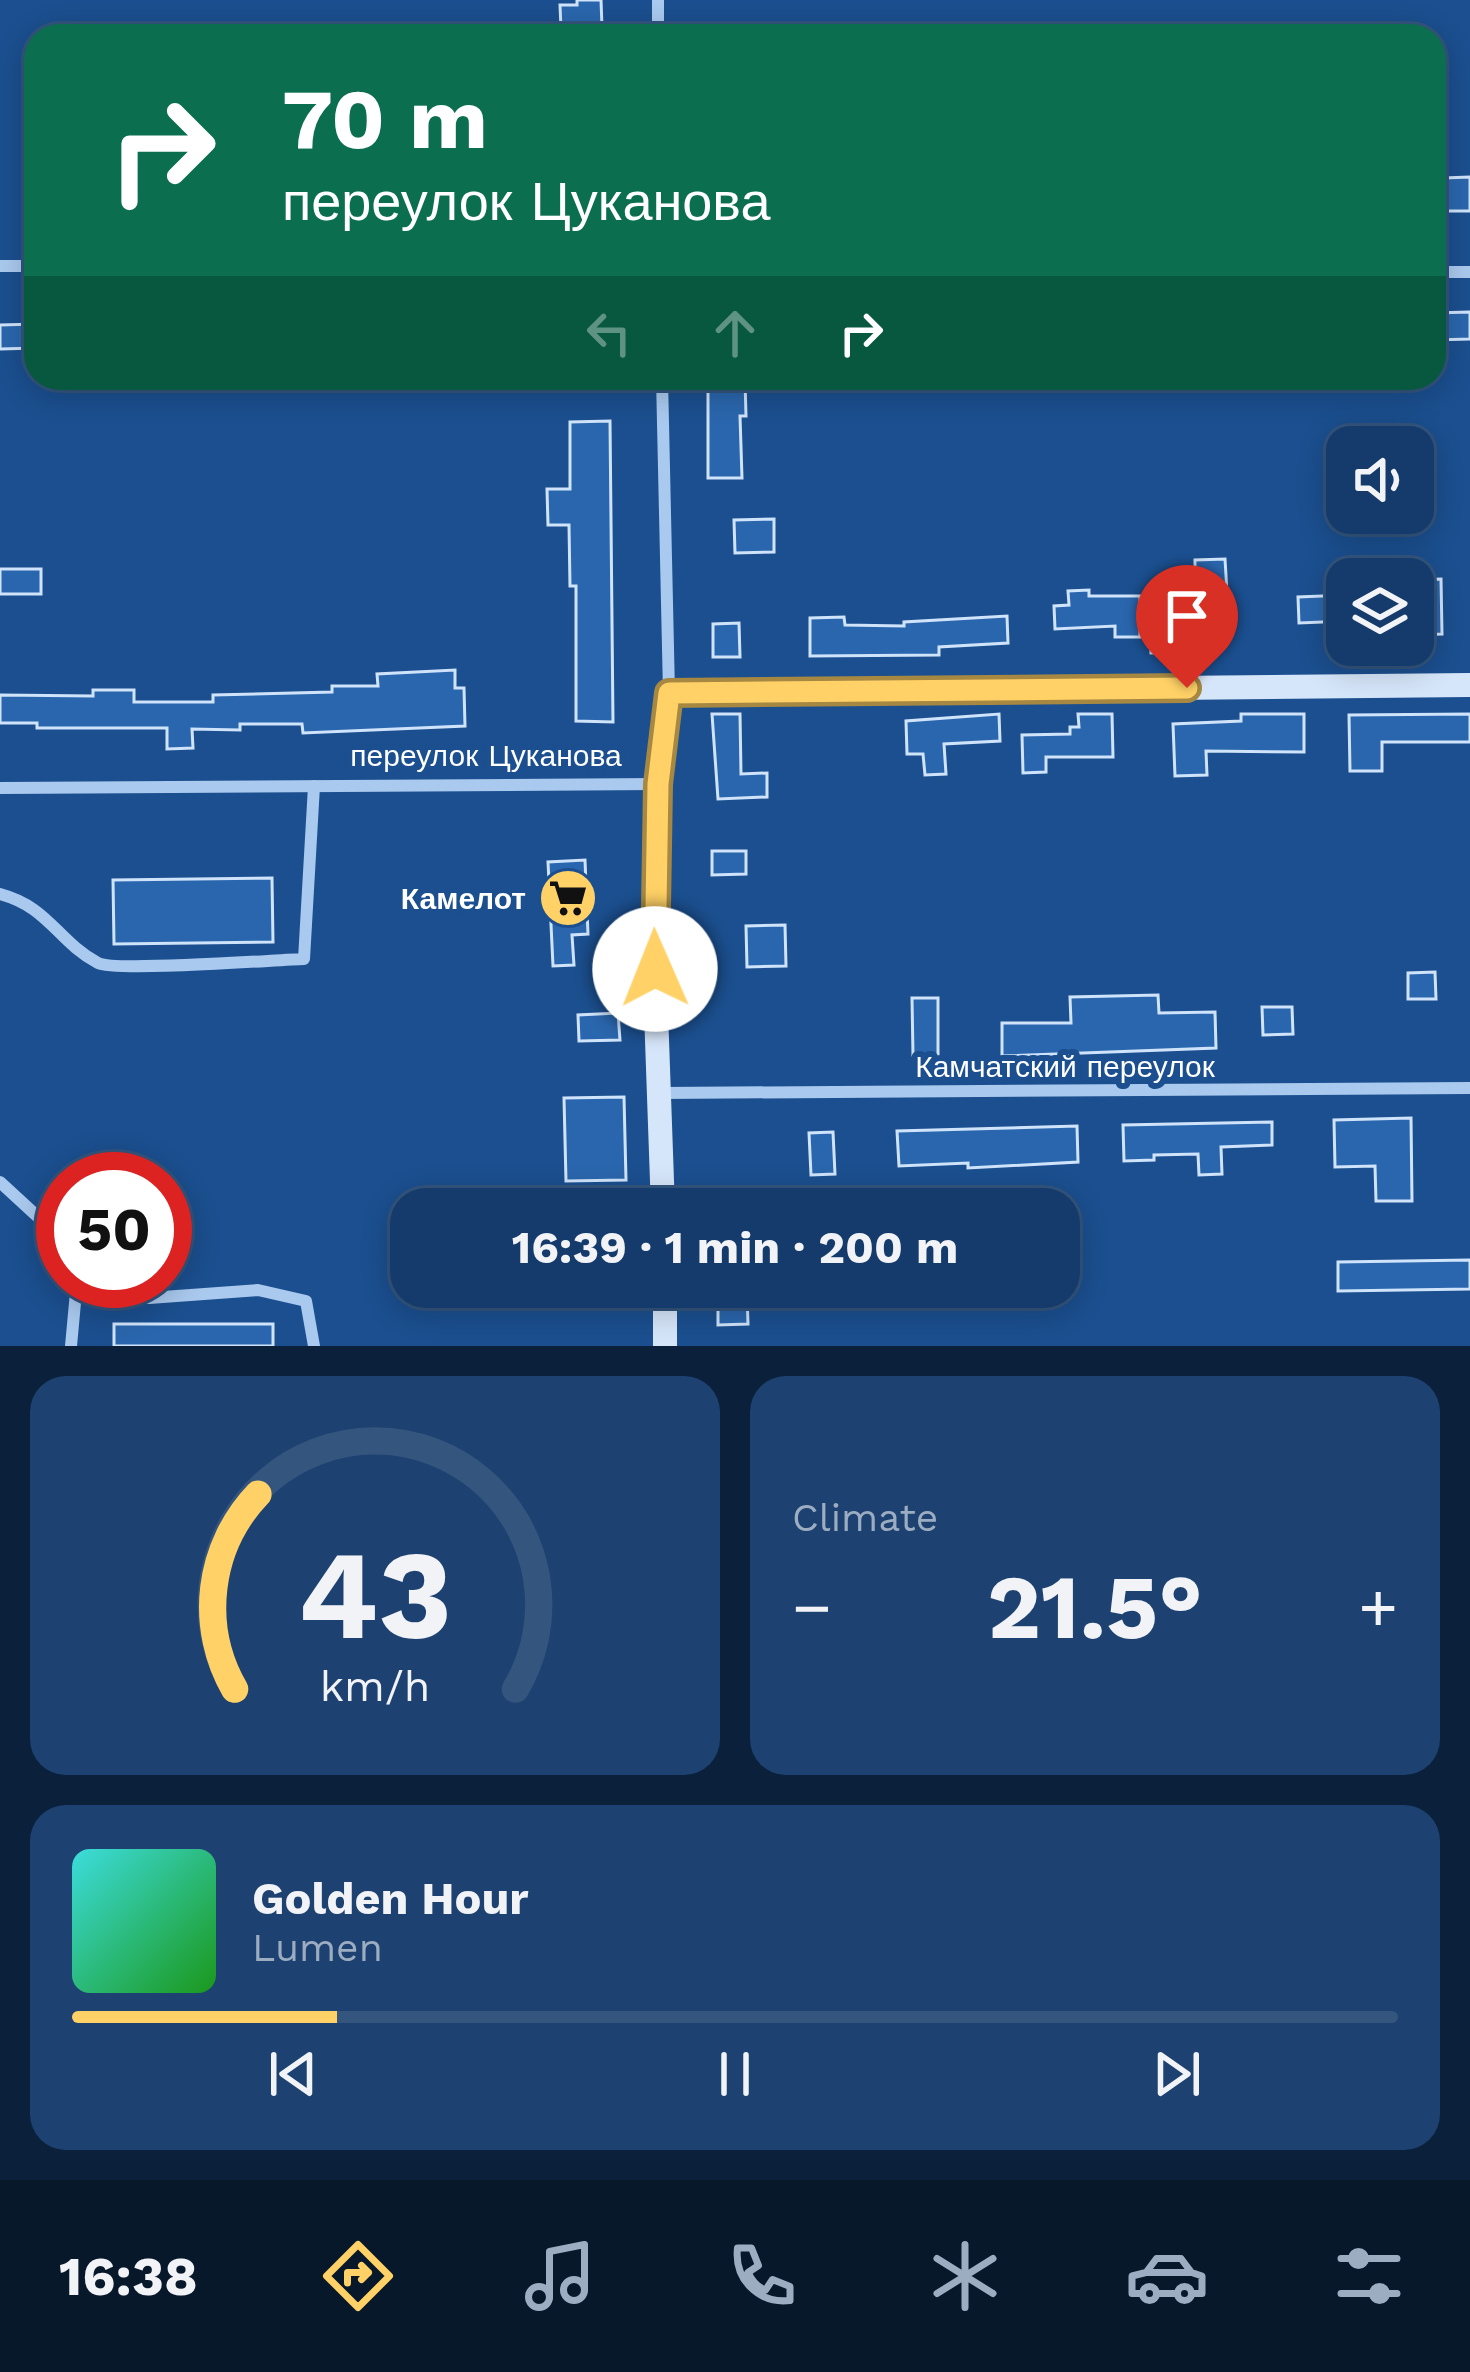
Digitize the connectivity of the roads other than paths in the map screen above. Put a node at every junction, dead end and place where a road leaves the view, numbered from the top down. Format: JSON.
{"nodes":[{"id":1,"x":662,"y":390,"type":"edge"},
{"id":2,"x":1470,"y":685,"type":"edge"},
{"id":3,"x":669,"y":693,"type":"junction"},
{"id":4,"x":658,"y":784,"type":"junction"},
{"id":5,"x":314,"y":786,"type":"junction"},
{"id":6,"x":0,"y":788,"type":"edge"},
{"id":7,"x":0,"y":894,"type":"edge"},
{"id":8,"x":1470,"y":1088,"type":"edge"},
{"id":9,"x":661,"y":1093,"type":"junction"},
{"id":10,"x":0,"y":1182,"type":"edge"},
{"id":11,"x":663,"y":1188,"type":"edge"},
{"id":12,"x":36,"y":1215,"type":"edge"},
{"id":13,"x":192,"y":1295,"type":"edge"},
{"id":14,"x":74,"y":1308,"type":"edge"},
{"id":15,"x":665,"y":1308,"type":"edge"},
{"id":16,"x":70,"y":1346,"type":"edge"},
{"id":17,"x":314,"y":1346,"type":"edge"},
{"id":18,"x":665,"y":1346,"type":"edge"}],
"edges":[{"from":1,"to":3,"type":"street"},
{"from":2,"to":3,"type":"main road"},
{"from":3,"to":4,"type":"main road"},
{"from":4,"to":5,"type":"street","name":"переулок Цуканова"},
{"from":4,"to":9,"type":"main road"},
{"from":5,"to":6,"type":"street","name":"переулок Цуканова"},
{"from":5,"to":7,"type":"street","name":"переулок Цуканова"},
{"from":8,"to":9,"type":"street","name":"Камчатский переулок"},
{"from":9,"to":11,"type":"main road"},
{"from":10,"to":12,"type":"street"},
{"from":13,"to":17,"type":"street"},
{"from":14,"to":16,"type":"street"},
{"from":15,"to":18,"type":"main road"}]}
